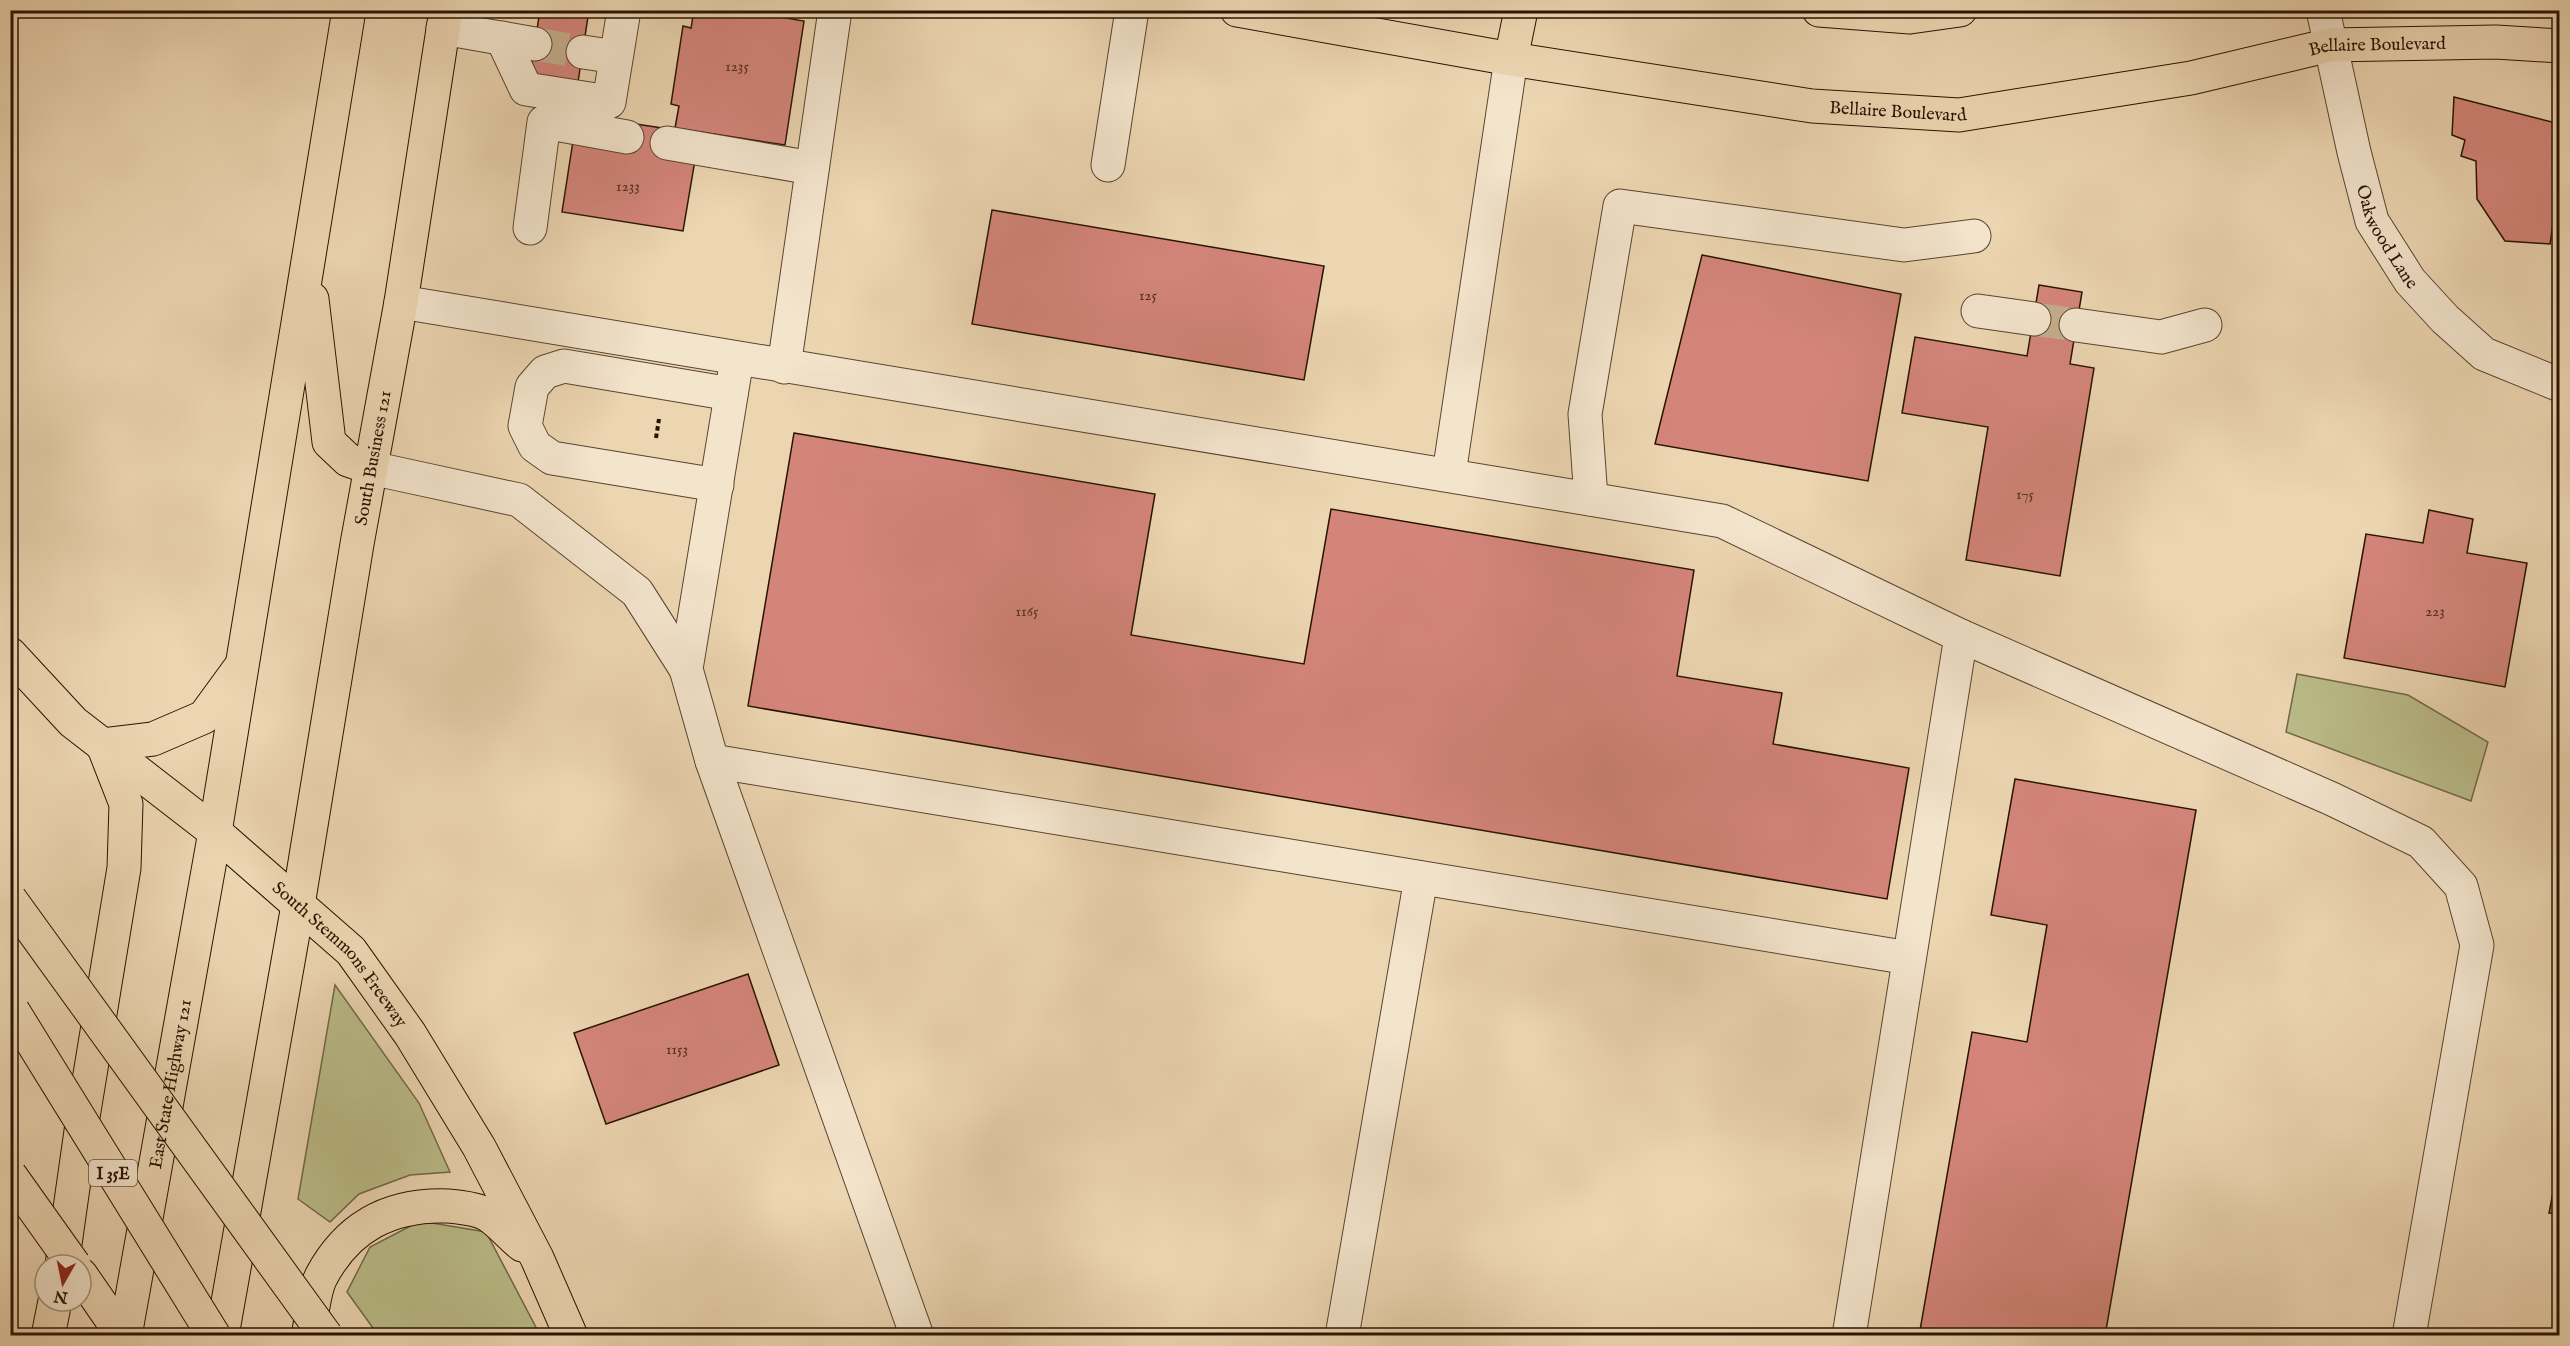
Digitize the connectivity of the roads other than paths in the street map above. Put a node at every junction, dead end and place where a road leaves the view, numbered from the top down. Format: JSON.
{"nodes":[{"id":1,"x":349,"y":10,"type":"edge"},
{"id":2,"x":624,"y":10,"type":"edge"},
{"id":3,"x":835,"y":10,"type":"edge"},
{"id":4,"x":1132,"y":10,"type":"edge"},
{"id":5,"x":1237,"y":10,"type":"edge"},
{"id":6,"x":1521,"y":10,"type":"edge"},
{"id":7,"x":1819,"y":10,"type":"edge"},
{"id":8,"x":1960,"y":10,"type":"edge"},
{"id":9,"x":2323,"y":10,"type":"edge"},
{"id":10,"x":445,"y":19,"type":"edge"},
{"id":11,"x":502,"y":38,"type":"junction"},
{"id":12,"x":535,"y":44,"type":"tunnel mouth"},
{"id":13,"x":2330,"y":45,"type":"junction"},
{"id":14,"x":2559,"y":46,"type":"edge"},
{"id":15,"x":583,"y":52,"type":"tunnel mouth"},
{"id":16,"x":616,"y":57,"type":"junction"},
{"id":17,"x":1511,"y":58,"type":"junction"},
{"id":18,"x":627,"y":137,"type":"dead end"},
{"id":19,"x":667,"y":143,"type":"dead end"},
{"id":20,"x":1108,"y":165,"type":"dead end"},
{"id":21,"x":812,"y":168,"type":"junction"},
{"id":22,"x":530,"y":228,"type":"dead end"},
{"id":23,"x":1974,"y":236,"type":"dead end"},
{"id":24,"x":308,"y":264,"type":"junction"},
{"id":25,"x":401,"y":302,"type":"junction"},
{"id":26,"x":1978,"y":311,"type":"dead end"},
{"id":27,"x":2034,"y":320,"type":"tunnel mouth"},
{"id":28,"x":2076,"y":325,"type":"tunnel mouth"},
{"id":29,"x":2205,"y":325,"type":"dead end"},
{"id":30,"x":737,"y":359,"type":"junction"},
{"id":31,"x":784,"y":367,"type":"junction"},
{"id":32,"x":2559,"y":385,"type":"edge"},
{"id":33,"x":731,"y":394,"type":"junction"},
{"id":34,"x":370,"y":468,"type":"junction"},
{"id":35,"x":1449,"y":474,"type":"junction"},
{"id":36,"x":717,"y":484,"type":"junction"},
{"id":37,"x":1591,"y":499,"type":"junction"},
{"id":38,"x":1961,"y":636,"type":"junction"},
{"id":39,"x":10,"y":654,"type":"edge"},
{"id":40,"x":243,"y":663,"type":"junction"},
{"id":41,"x":686,"y":669,"type":"junction"},
{"id":42,"x":103,"y":745,"type":"junction"},
{"id":43,"x":712,"y":761,"type":"junction"},
{"id":44,"x":215,"y":832,"type":"junction"},
{"id":45,"x":1420,"y":878,"type":"junction"},
{"id":46,"x":10,"y":899,"type":"edge"},
{"id":47,"x":298,"y":905,"type":"junction"},
{"id":48,"x":1909,"y":958,"type":"junction"},
{"id":49,"x":12,"y":1009,"type":"edge"},
{"id":50,"x":10,"y":1175,"type":"edge"},
{"id":51,"x":64,"y":1253,"type":"edge"},
{"id":52,"x":65,"y":1253,"type":"edge"},
{"id":53,"x":537,"y":1258,"type":"junction"},
{"id":54,"x":93,"y":1292,"type":"edge"},
{"id":55,"x":53,"y":1313,"type":"edge"},
{"id":56,"x":48,"y":1335,"type":"edge"},
{"id":57,"x":124,"y":1335,"type":"edge"},
{"id":58,"x":214,"y":1335,"type":"edge"},
{"id":59,"x":222,"y":1335,"type":"edge"},
{"id":60,"x":308,"y":1335,"type":"edge"},
{"id":61,"x":326,"y":1335,"type":"edge"},
{"id":62,"x":571,"y":1335,"type":"edge"},
{"id":63,"x":917,"y":1335,"type":"edge"},
{"id":64,"x":1342,"y":1335,"type":"edge"},
{"id":65,"x":1849,"y":1335,"type":"edge"},
{"id":66,"x":2409,"y":1335,"type":"edge"}],
"edges":[{"from":1,"to":24,"type":"main road"},
{"from":2,"to":16,"type":"street"},
{"from":3,"to":21,"type":"street"},
{"from":4,"to":20,"type":"street"},
{"from":5,"to":17,"type":"main road","name":"Bellaire Boulevard"},
{"from":6,"to":17,"type":"main road"},
{"from":7,"to":8,"type":"main road"},
{"from":9,"to":13,"type":"street","name":"Oakwood Lane"},
{"from":10,"to":11,"type":"street"},
{"from":10,"to":25,"type":"main road","name":"South Business 121"},
{"from":11,"to":12,"type":"street"},
{"from":11,"to":16,"type":"street"},
{"from":13,"to":14,"type":"main road","name":"Bellaire Boulevard"},
{"from":13,"to":17,"type":"main road","name":"Bellaire Boulevard"},
{"from":13,"to":32,"type":"street","name":"Oakwood Lane"},
{"from":15,"to":16,"type":"street"},
{"from":17,"to":35,"type":"street"},
{"from":18,"to":22,"type":"street"},
{"from":19,"to":21,"type":"street"},
{"from":21,"to":31,"type":"street"},
{"from":23,"to":37,"type":"street"},
{"from":24,"to":34,"type":"main road"},
{"from":24,"to":40,"type":"main road"},
{"from":25,"to":30,"type":"street"},
{"from":25,"to":34,"type":"main road","name":"South Business 121"},
{"from":26,"to":27,"type":"street"},
{"from":28,"to":29,"type":"street"},
{"from":30,"to":31,"type":"street"},
{"from":30,"to":33,"type":"street"},
{"from":31,"to":35,"type":"street"},
{"from":33,"to":36,"type":"street"},
{"from":33,"to":36,"type":"street"},
{"from":34,"to":41,"type":"street"},
{"from":34,"to":47,"type":"main road","name":"South Business 121"},
{"from":35,"to":37,"type":"street"},
{"from":36,"to":41,"type":"street"},
{"from":37,"to":38,"type":"street"},
{"from":38,"to":48,"type":"street"},
{"from":38,"to":66,"type":"street"},
{"from":39,"to":42,"type":"main road","name":"South Stemmons Freeway"},
{"from":40,"to":42,"type":"main road"},
{"from":40,"to":44,"type":"main road"},
{"from":41,"to":43,"type":"street"},
{"from":42,"to":44,"type":"main road","name":"South Stemmons Freeway"},
{"from":42,"to":51,"type":"main road"},
{"from":43,"to":45,"type":"street"},
{"from":43,"to":63,"type":"street"},
{"from":44,"to":47,"type":"main road","name":"South Stemmons Freeway"},
{"from":44,"to":57,"type":"main road","name":"East State Highway 121"},
{"from":45,"to":48,"type":"street"},
{"from":45,"to":64,"type":"street"},
{"from":46,"to":61,"type":"main road","bridge":true},
{"from":47,"to":53,"type":"main road","name":"South Stemmons Freeway"},
{"from":47,"to":59,"type":"main road"},
{"from":48,"to":65,"type":"street"},
{"from":49,"to":58,"type":"main road","number":"I 35E","bridge":true},
{"from":50,"to":52,"type":"main road","bridge":true},
{"from":53,"to":60,"type":"main road"},
{"from":53,"to":62,"type":"main road","name":"South Stemmons Freeway"},
{"from":54,"to":57,"type":"main road"},
{"from":55,"to":56,"type":"main road"}]}
